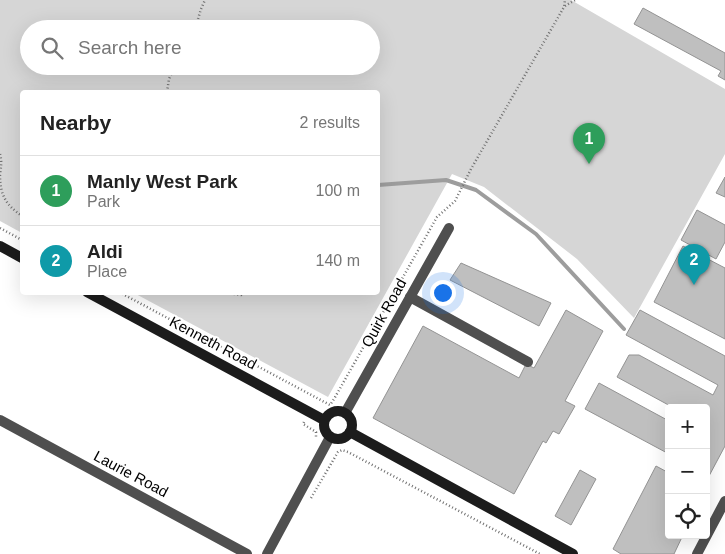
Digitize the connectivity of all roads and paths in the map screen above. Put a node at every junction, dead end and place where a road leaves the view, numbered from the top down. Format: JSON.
{"nodes":[{"id":1,"x":206,"y":0,"type":"edge"},
{"id":2,"x":566,"y":0,"type":"edge"},
{"id":3,"x":575,"y":0,"type":"edge"},
{"id":4,"x":564,"y":7,"type":"junction"},
{"id":5,"x":198,"y":20,"type":"edge"},
{"id":6,"x":171,"y":75,"type":"edge"},
{"id":7,"x":167,"y":90,"type":"edge"},
{"id":8,"x":0,"y":154,"type":"edge"},
{"id":9,"x":20,"y":214,"type":"edge"},
{"id":10,"x":0,"y":228,"type":"edge"},
{"id":11,"x":449,"y":228,"type":"dead end"},
{"id":12,"x":20,"y":239,"type":"edge"},
{"id":13,"x":0,"y":246,"type":"edge"},
{"id":14,"x":20,"y":257,"type":"edge"},
{"id":15,"x":93,"y":295,"type":"edge"},
{"id":16,"x":125,"y":295,"type":"edge"},
{"id":17,"x":410,"y":297,"type":"junction"},
{"id":18,"x":528,"y":362,"type":"dead end"},
{"id":19,"x":345,"y":413,"type":"junction"},
{"id":20,"x":0,"y":420,"type":"edge"},
{"id":21,"x":324,"y":420,"type":"junction"},
{"id":22,"x":303,"y":424,"type":"dead end"},
{"id":23,"x":350,"y":432,"type":"junction"},
{"id":24,"x":330,"y":437,"type":"junction"},
{"id":25,"x":316,"y":440,"type":"dead end"},
{"id":26,"x":330,"y":465,"type":"dead end"},
{"id":27,"x":725,"y":502,"type":"edge"},
{"id":28,"x":247,"y":554,"type":"edge"},
{"id":29,"x":267,"y":554,"type":"edge"},
{"id":30,"x":540,"y":554,"type":"edge"},
{"id":31,"x":573,"y":554,"type":"edge"},
{"id":32,"x":697,"y":554,"type":"edge"}],
"edges":[{"from":1,"to":5,"type":"path"},
{"from":2,"to":4,"type":"path"},
{"from":3,"to":4,"type":"path"},
{"from":4,"to":16,"type":"path"},
{"from":6,"to":7,"type":"path"},
{"from":8,"to":9,"type":"path"},
{"from":10,"to":12,"type":"path"},
{"from":11,"to":17,"type":"street","name":"Quirk Road"},
{"from":13,"to":14,"type":"main road"},
{"from":15,"to":21,"type":"main road","name":"Kenneth Road"},
{"from":17,"to":18,"type":"street"},
{"from":17,"to":19,"type":"street","name":"Quirk Road"},
{"from":19,"to":21,"type":"main road"},
{"from":19,"to":23,"type":"main road"},
{"from":20,"to":28,"type":"street","name":"Laurie Road"},
{"from":21,"to":24,"type":"main road"},
{"from":22,"to":25,"type":"path"},
{"from":23,"to":24,"type":"main road"},
{"from":23,"to":31,"type":"main road"},
{"from":24,"to":29,"type":"street"},
{"from":26,"to":30,"type":"path"},
{"from":27,"to":32,"type":"street"}]}
